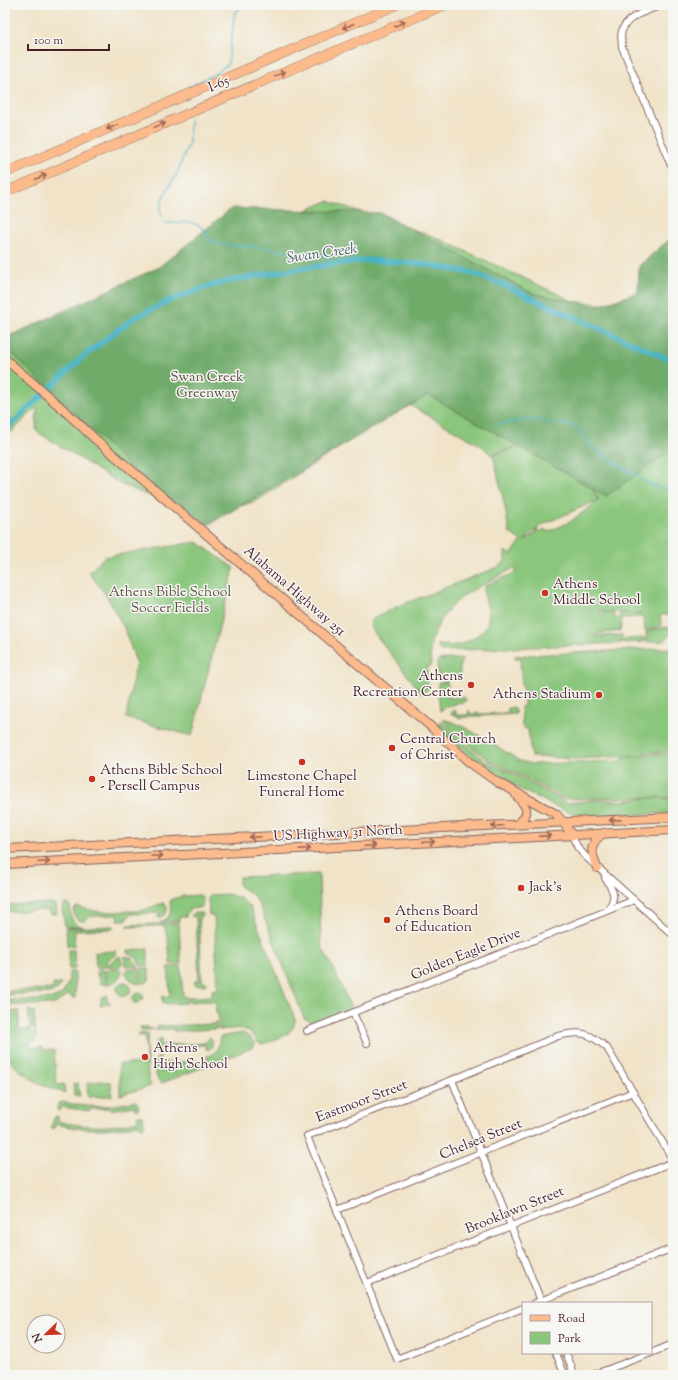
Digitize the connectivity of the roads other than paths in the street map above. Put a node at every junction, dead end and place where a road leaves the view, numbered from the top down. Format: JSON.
{"nodes":[{"id":1,"x":396,"y":5,"type":"edge"},
{"id":2,"x":445,"y":5,"type":"edge"},
{"id":3,"x":662,"y":5,"type":"edge"},
{"id":4,"x":673,"y":167,"type":"edge"},
{"id":5,"x":5,"y":173,"type":"edge"},
{"id":6,"x":5,"y":192,"type":"edge"},
{"id":7,"x":5,"y":359,"type":"edge"},
{"id":8,"x":512,"y":790,"type":"junction"},
{"id":9,"x":673,"y":817,"type":"edge"},
{"id":10,"x":564,"y":823,"type":"junction"},
{"id":11,"x":517,"y":824,"type":"junction"},
{"id":12,"x":673,"y":830,"type":"edge"},
{"id":13,"x":605,"y":833,"type":"junction"},
{"id":14,"x":571,"y":834,"type":"junction"},
{"id":15,"x":5,"y":849,"type":"edge"},
{"id":16,"x":5,"y":864,"type":"edge"},
{"id":17,"x":600,"y":870,"type":"junction"},
{"id":18,"x":634,"y":900,"type":"junction"},
{"id":19,"x":605,"y":912,"type":"junction"},
{"id":20,"x":673,"y":936,"type":"edge"},
{"id":21,"x":353,"y":1013,"type":"junction"},
{"id":22,"x":307,"y":1031,"type":"dead end"},
{"id":23,"x":367,"y":1043,"type":"dead end"},
{"id":24,"x":452,"y":1080,"type":"junction"},
{"id":25,"x":633,"y":1092,"type":"junction"},
{"id":26,"x":481,"y":1152,"type":"junction"},
{"id":27,"x":673,"y":1161,"type":"edge"},
{"id":28,"x":337,"y":1210,"type":"junction"},
{"id":29,"x":511,"y":1226,"type":"junction"},
{"id":30,"x":673,"y":1248,"type":"edge"},
{"id":31,"x":367,"y":1283,"type":"junction"},
{"id":32,"x":540,"y":1302,"type":"edge"},
{"id":33,"x":522,"y":1308,"type":"edge"},
{"id":34,"x":673,"y":1344,"type":"edge"},
{"id":35,"x":652,"y":1353,"type":"edge"},
{"id":36,"x":556,"y":1354,"type":"edge"},
{"id":37,"x":566,"y":1354,"type":"edge"},
{"id":38,"x":648,"y":1354,"type":"edge"},
{"id":39,"x":567,"y":1375,"type":"edge"},
{"id":40,"x":573,"y":1375,"type":"edge"},
{"id":41,"x":593,"y":1375,"type":"edge"}],
"edges":[{"from":1,"to":5,"type":"highway","one_way":true},
{"from":6,"to":2,"type":"highway","name":"I-65","one_way":true},
{"from":3,"to":4,"type":"street"},
{"from":7,"to":8,"type":"main road","name":"Alabama Highway 251"},
{"from":8,"to":10,"type":"main road","name":"Alabama Highway 251"},
{"from":8,"to":11,"type":"main road"},
{"from":9,"to":10,"type":"main road","name":"US Highway 31 North","one_way":true},
{"from":10,"to":11,"type":"main road","name":"US Highway 31 North"},
{"from":10,"to":14,"type":"main road","name":"Alabama Highway 251"},
{"from":11,"to":15,"type":"main road","name":"US Highway 31 North","one_way":true},
{"from":12,"to":13,"type":"main road","name":"US Highway 31 North"},
{"from":13,"to":14,"type":"main road","name":"US Highway 31 North"},
{"from":13,"to":17,"type":"main road"},
{"from":16,"to":14,"type":"main road","name":"US Highway 31 North","one_way":true},
{"from":14,"to":17,"type":"street"},
{"from":17,"to":18,"type":"street"},
{"from":17,"to":19,"type":"street"},
{"from":18,"to":19,"type":"street","name":"Golden Eagle Drive"},
{"from":18,"to":20,"type":"street"},
{"from":19,"to":21,"type":"street","name":"Golden Eagle Drive"},
{"from":21,"to":22,"type":"street","name":"Golden Eagle Drive"},
{"from":21,"to":23,"type":"street"},
{"from":24,"to":25,"type":"street","name":"Eastmoor Street"},
{"from":24,"to":26,"type":"street"},
{"from":24,"to":28,"type":"street","name":"Eastmoor Street"},
{"from":25,"to":26,"type":"street","name":"Chelsea Street"},
{"from":25,"to":27,"type":"street","name":"Eastmoor Street"},
{"from":26,"to":28,"type":"street","name":"Chelsea Street"},
{"from":26,"to":29,"type":"street"},
{"from":27,"to":29,"type":"street","name":"Brooklawn Street"},
{"from":28,"to":31,"type":"street","name":"Eastmoor Street"},
{"from":29,"to":31,"type":"street","name":"Brooklawn Street"},
{"from":29,"to":32,"type":"street"},
{"from":30,"to":32,"type":"street"},
{"from":31,"to":33,"type":"street","name":"Eastmoor Street"},
{"from":34,"to":35,"type":"street"},
{"from":36,"to":39,"type":"street"},
{"from":37,"to":40,"type":"street"},
{"from":38,"to":41,"type":"street"}]}
